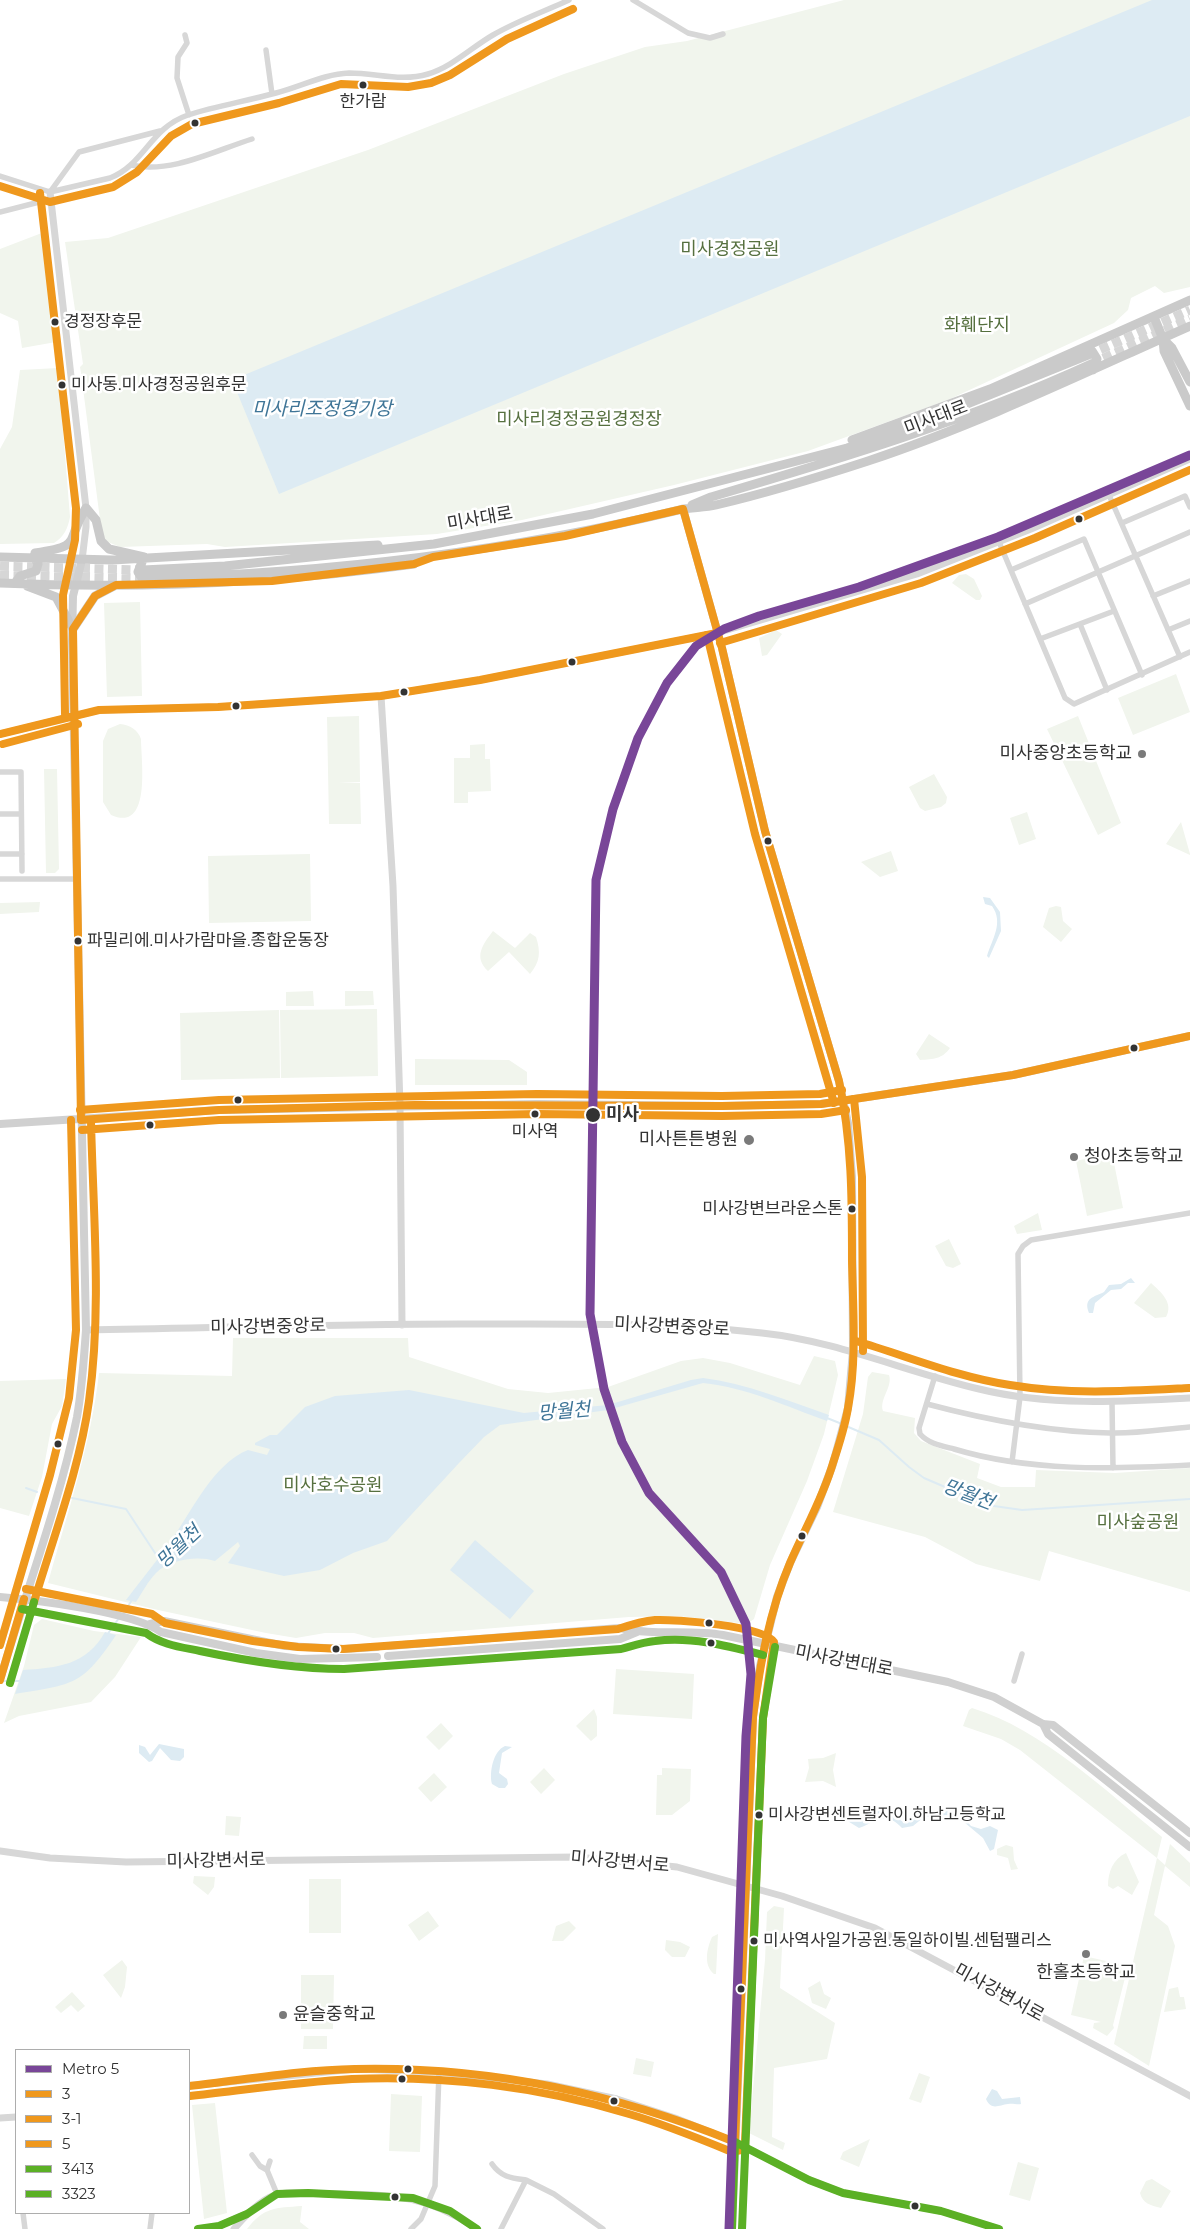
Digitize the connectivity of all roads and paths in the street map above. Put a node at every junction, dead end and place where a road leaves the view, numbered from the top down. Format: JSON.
{"nodes":[{"id":1,"x":569,"y":0,"type":"edge"},
{"id":2,"x":633,"y":0,"type":"edge"},
{"id":3,"x":724,"y":34,"type":"dead end"},
{"id":4,"x":185,"y":35,"type":"dead end"},
{"id":5,"x":266,"y":50,"type":"dead end"},
{"id":6,"x":272,"y":94,"type":"junction"},
{"id":7,"x":189,"y":115,"type":"junction"},
{"id":8,"x":160,"y":131,"type":"junction"},
{"id":9,"x":252,"y":139,"type":"dead end"},
{"id":10,"x":131,"y":165,"type":"junction"},
{"id":11,"x":0,"y":176,"type":"edge"},
{"id":12,"x":50,"y":196,"type":"junction"},
{"id":13,"x":0,"y":212,"type":"edge"},
{"id":14,"x":1190,"y":300,"type":"edge"},
{"id":15,"x":1154,"y":317,"type":"junction"},
{"id":16,"x":1190,"y":326,"type":"edge"},
{"id":17,"x":1163,"y":339,"type":"junction"},
{"id":18,"x":1079,"y":349,"type":"junction"},
{"id":19,"x":1090,"y":363,"type":"junction"},
{"id":20,"x":1190,"y":382,"type":"edge"},
{"id":21,"x":1190,"y":406,"type":"edge"},
{"id":22,"x":814,"y":455,"type":"junction"},
{"id":23,"x":1190,"y":460,"type":"edge"},
{"id":24,"x":1109,"y":495,"type":"junction"},
{"id":25,"x":1190,"y":507,"type":"edge"},
{"id":26,"x":86,"y":508,"type":"junction"},
{"id":27,"x":683,"y":509,"type":"junction"},
{"id":28,"x":1122,"y":522,"type":"junction"},
{"id":29,"x":1190,"y":532,"type":"edge"},
{"id":30,"x":999,"y":542,"type":"junction"},
{"id":31,"x":434,"y":544,"type":"junction"},
{"id":32,"x":1136,"y":556,"type":"junction"},
{"id":33,"x":0,"y":557,"type":"edge"},
{"id":34,"x":21,"y":557,"type":"junction"},
{"id":35,"x":34,"y":557,"type":"junction"},
{"id":36,"x":144,"y":557,"type":"junction"},
{"id":37,"x":82,"y":560,"type":"junction"},
{"id":38,"x":1011,"y":570,"type":"junction"},
{"id":39,"x":1098,"y":573,"type":"junction"},
{"id":40,"x":144,"y":577,"type":"junction"},
{"id":41,"x":1190,"y":581,"type":"edge"},
{"id":42,"x":0,"y":583,"type":"edge"},
{"id":43,"x":19,"y":584,"type":"junction"},
{"id":44,"x":76,"y":584,"type":"junction"},
{"id":45,"x":116,"y":585,"type":"junction"},
{"id":46,"x":1153,"y":596,"type":"junction"},
{"id":47,"x":1025,"y":604,"type":"junction"},
{"id":48,"x":1114,"y":611,"type":"junction"},
{"id":49,"x":1190,"y":620,"type":"edge"},
{"id":50,"x":1080,"y":624,"type":"junction"},
{"id":51,"x":73,"y":629,"type":"junction"},
{"id":52,"x":1168,"y":630,"type":"junction"},
{"id":53,"x":717,"y":633,"type":"junction"},
{"id":54,"x":1040,"y":640,"type":"junction"},
{"id":55,"x":1190,"y":652,"type":"edge"},
{"id":56,"x":1180,"y":657,"type":"junction"},
{"id":57,"x":1142,"y":675,"type":"junction"},
{"id":58,"x":1107,"y":690,"type":"junction"},
{"id":59,"x":381,"y":696,"type":"junction"},
{"id":60,"x":74,"y":714,"type":"junction"},
{"id":61,"x":0,"y":734,"type":"edge"},
{"id":62,"x":0,"y":772,"type":"edge"},
{"id":63,"x":0,"y":814,"type":"edge"},
{"id":64,"x":22,"y":814,"type":"junction"},
{"id":65,"x":0,"y":854,"type":"edge"},
{"id":66,"x":22,"y":854,"type":"junction"},
{"id":67,"x":22,"y":871,"type":"dead end"},
{"id":68,"x":0,"y":879,"type":"edge"},
{"id":69,"x":78,"y":879,"type":"junction"},
{"id":70,"x":1190,"y":1036,"type":"edge"},
{"id":71,"x":844,"y":1100,"type":"junction"},
{"id":72,"x":400,"y":1106,"type":"junction"},
{"id":73,"x":81,"y":1120,"type":"junction"},
{"id":74,"x":0,"y":1124,"type":"edge"},
{"id":75,"x":1190,"y":1213,"type":"edge"},
{"id":76,"x":402,"y":1324,"type":"junction"},
{"id":77,"x":86,"y":1330,"type":"junction"},
{"id":78,"x":853,"y":1351,"type":"junction"},
{"id":79,"x":935,"y":1376,"type":"junction"},
{"id":80,"x":1020,"y":1397,"type":"junction"},
{"id":81,"x":1190,"y":1398,"type":"edge"},
{"id":82,"x":1112,"y":1402,"type":"junction"},
{"id":83,"x":927,"y":1404,"type":"junction"},
{"id":84,"x":1017,"y":1425,"type":"junction"},
{"id":85,"x":1190,"y":1427,"type":"edge"},
{"id":86,"x":1112,"y":1433,"type":"junction"},
{"id":87,"x":1012,"y":1462,"type":"junction"},
{"id":88,"x":1190,"y":1465,"type":"edge"},
{"id":89,"x":1113,"y":1468,"type":"junction"},
{"id":90,"x":0,"y":1597,"type":"edge"},
{"id":91,"x":24,"y":1599,"type":"junction"},
{"id":92,"x":150,"y":1624,"type":"junction"},
{"id":93,"x":637,"y":1632,"type":"junction"},
{"id":94,"x":765,"y":1645,"type":"junction"},
{"id":95,"x":389,"y":1646,"type":"dead end"},
{"id":96,"x":377,"y":1647,"type":"dead end"},
{"id":97,"x":1022,"y":1654,"type":"dead end"},
{"id":98,"x":388,"y":1656,"type":"dead end"},
{"id":99,"x":377,"y":1657,"type":"dead end"},
{"id":100,"x":0,"y":1680,"type":"edge"},
{"id":101,"x":1014,"y":1681,"type":"dead end"},
{"id":102,"x":1043,"y":1724,"type":"junction"},
{"id":103,"x":1190,"y":1833,"type":"edge"},
{"id":104,"x":1190,"y":1847,"type":"edge"},
{"id":105,"x":0,"y":1851,"type":"edge"},
{"id":106,"x":746,"y":1886,"type":"junction"},
{"id":107,"x":439,"y":2072,"type":"junction"},
{"id":108,"x":190,"y":2086,"type":"edge"},
{"id":109,"x":1190,"y":2096,"type":"edge"},
{"id":110,"x":15,"y":2117,"type":"edge"},
{"id":111,"x":0,"y":2118,"type":"edge"},
{"id":112,"x":734,"y":2142,"type":"junction"},
{"id":113,"x":252,"y":2155,"type":"dead end"},
{"id":114,"x":270,"y":2161,"type":"dead end"},
{"id":115,"x":492,"y":2164,"type":"dead end"},
{"id":116,"x":267,"y":2170,"type":"junction"},
{"id":117,"x":526,"y":2180,"type":"junction"},
{"id":118,"x":278,"y":2194,"type":"junction"},
{"id":119,"x":428,"y":2202,"type":"junction"},
{"id":120,"x":23,"y":2214,"type":"edge"},
{"id":121,"x":152,"y":2214,"type":"edge"},
{"id":122,"x":247,"y":2214,"type":"junction"},
{"id":123,"x":24,"y":2229,"type":"edge"},
{"id":124,"x":150,"y":2229,"type":"edge"},
{"id":125,"x":198,"y":2229,"type":"edge"},
{"id":126,"x":234,"y":2229,"type":"edge"},
{"id":127,"x":240,"y":2229,"type":"edge"},
{"id":128,"x":411,"y":2229,"type":"edge"},
{"id":129,"x":477,"y":2229,"type":"edge"},
{"id":130,"x":501,"y":2229,"type":"edge"},
{"id":131,"x":602,"y":2229,"type":"edge"},
{"id":132,"x":732,"y":2229,"type":"edge"},
{"id":133,"x":999,"y":2229,"type":"edge"}],
"edges":[{"from":1,"to":6,"type":"street"},
{"from":2,"to":3,"type":"street"},
{"from":4,"to":7,"type":"street"},
{"from":5,"to":6,"type":"street"},
{"from":6,"to":7,"type":"street"},
{"from":7,"to":8,"type":"street"},
{"from":8,"to":10,"type":"street"},
{"from":8,"to":12,"type":"street"},
{"from":9,"to":10,"type":"street"},
{"from":10,"to":12,"type":"street"},
{"from":11,"to":12,"type":"street"},
{"from":12,"to":13,"type":"street"},
{"from":12,"to":26,"type":"street"},
{"from":14,"to":15,"type":"main road","name":"미사대로"},
{"from":15,"to":17,"type":"main road"},
{"from":15,"to":18,"type":"main road","name":"미사대로"},
{"from":16,"to":17,"type":"main road","name":"미사대로"},
{"from":17,"to":19,"type":"main road","name":"미사대로"},
{"from":17,"to":20,"type":"main road"},
{"from":17,"to":21,"type":"main road"},
{"from":18,"to":19,"type":"main road"},
{"from":18,"to":22,"type":"main road","name":"미사대로"},
{"from":19,"to":22,"type":"main road","name":"미사대로"},
{"from":19,"to":27,"type":"main road","name":"미사대로"},
{"from":22,"to":31,"type":"main road","name":"미사대로"},
{"from":23,"to":24,"type":"street"},
{"from":24,"to":28,"type":"street"},
{"from":24,"to":30,"type":"street"},
{"from":25,"to":28,"type":"street"},
{"from":26,"to":34,"type":"main road"},
{"from":26,"to":36,"type":"main road"},
{"from":26,"to":37,"type":"street"},
{"from":27,"to":40,"type":"main road","name":"미사대로"},
{"from":27,"to":53,"type":"main road"},
{"from":28,"to":32,"type":"street"},
{"from":29,"to":32,"type":"street"},
{"from":30,"to":38,"type":"street"},
{"from":30,"to":53,"type":"street"},
{"from":31,"to":36,"type":"main road"},
{"from":31,"to":40,"type":"main road","name":"미사대로"},
{"from":32,"to":39,"type":"street"},
{"from":32,"to":46,"type":"street"},
{"from":33,"to":34,"type":"main road"},
{"from":34,"to":35,"type":"main road"},
{"from":35,"to":37,"type":"main road"},
{"from":35,"to":43,"type":"main road"},
{"from":36,"to":37,"type":"main road"},
{"from":36,"to":40,"type":"main road"},
{"from":37,"to":44,"type":"main road"},
{"from":38,"to":39,"type":"street"},
{"from":38,"to":47,"type":"street"},
{"from":39,"to":47,"type":"street"},
{"from":39,"to":48,"type":"street"},
{"from":40,"to":45,"type":"main road"},
{"from":41,"to":46,"type":"street"},
{"from":42,"to":43,"type":"main road"},
{"from":43,"to":44,"type":"main road"},
{"from":43,"to":51,"type":"main road"},
{"from":44,"to":45,"type":"main road"},
{"from":44,"to":51,"type":"main road"},
{"from":45,"to":51,"type":"main road"},
{"from":46,"to":52,"type":"street"},
{"from":47,"to":54,"type":"street"},
{"from":48,"to":50,"type":"street"},
{"from":48,"to":57,"type":"street"},
{"from":49,"to":52,"type":"street"},
{"from":50,"to":54,"type":"street"},
{"from":50,"to":58,"type":"street"},
{"from":51,"to":60,"type":"main road"},
{"from":52,"to":56,"type":"street"},
{"from":53,"to":59,"type":"street"},
{"from":53,"to":71,"type":"main road"},
{"from":54,"to":58,"type":"street"},
{"from":55,"to":56,"type":"street"},
{"from":56,"to":57,"type":"street"},
{"from":57,"to":58,"type":"street"},
{"from":59,"to":60,"type":"street"},
{"from":59,"to":72,"type":"street"},
{"from":60,"to":61,"type":"street"},
{"from":60,"to":69,"type":"main road"},
{"from":62,"to":64,"type":"street"},
{"from":63,"to":64,"type":"street"},
{"from":64,"to":66,"type":"street"},
{"from":65,"to":66,"type":"street"},
{"from":66,"to":67,"type":"street"},
{"from":68,"to":69,"type":"street"},
{"from":69,"to":73,"type":"main road"},
{"from":70,"to":71,"type":"main road"},
{"from":71,"to":72,"type":"main road"},
{"from":71,"to":78,"type":"main road"},
{"from":72,"to":73,"type":"main road"},
{"from":72,"to":76,"type":"street"},
{"from":73,"to":74,"type":"main road"},
{"from":73,"to":77,"type":"main road"},
{"from":75,"to":80,"type":"street"},
{"from":76,"to":77,"type":"street","name":"미사강변중앙로"},
{"from":76,"to":78,"type":"street","name":"미사강변중앙로"},
{"from":77,"to":91,"type":"main road"},
{"from":78,"to":79,"type":"street","name":"미사강변중앙로"},
{"from":78,"to":94,"type":"main road"},
{"from":79,"to":80,"type":"street","name":"미사강변중앙로"},
{"from":79,"to":83,"type":"street"},
{"from":80,"to":82,"type":"street","name":"미사강변중앙로"},
{"from":80,"to":84,"type":"street"},
{"from":81,"to":82,"type":"street","name":"미사강변중앙로"},
{"from":82,"to":86,"type":"street"},
{"from":83,"to":84,"type":"street"},
{"from":83,"to":87,"type":"street"},
{"from":84,"to":86,"type":"street"},
{"from":84,"to":87,"type":"street"},
{"from":85,"to":86,"type":"street"},
{"from":86,"to":89,"type":"street"},
{"from":87,"to":89,"type":"street"},
{"from":88,"to":89,"type":"street"},
{"from":90,"to":91,"type":"main road"},
{"from":91,"to":92,"type":"main road"},
{"from":91,"to":100,"type":"main road"},
{"from":92,"to":96,"type":"main road"},
{"from":92,"to":99,"type":"main road"},
{"from":93,"to":94,"type":"main road","name":"미사강변대로"},
{"from":93,"to":95,"type":"main road","name":"미사강변대로"},
{"from":93,"to":98,"type":"main road","name":"미사강변대로"},
{"from":94,"to":102,"type":"main road","name":"미사강변대로"},
{"from":94,"to":106,"type":"main road"},
{"from":97,"to":101,"type":"street"},
{"from":102,"to":103,"type":"main road","name":"미사강변대로"},
{"from":102,"to":104,"type":"main road","name":"미사강변대로"},
{"from":105,"to":106,"type":"street","name":"미사강변서로"},
{"from":106,"to":109,"type":"street","name":"미사강변서로"},
{"from":106,"to":112,"type":"main road"},
{"from":107,"to":108,"type":"street"},
{"from":107,"to":112,"type":"street"},
{"from":107,"to":119,"type":"street"},
{"from":110,"to":111,"type":"street"},
{"from":112,"to":132,"type":"main road"},
{"from":112,"to":133,"type":"street"},
{"from":113,"to":116,"type":"street"},
{"from":114,"to":116,"type":"street"},
{"from":115,"to":117,"type":"street"},
{"from":116,"to":118,"type":"street"},
{"from":117,"to":130,"type":"street"},
{"from":117,"to":131,"type":"street"},
{"from":118,"to":119,"type":"street"},
{"from":118,"to":122,"type":"street"},
{"from":119,"to":128,"type":"street"},
{"from":119,"to":129,"type":"street"},
{"from":120,"to":123,"type":"street"},
{"from":121,"to":124,"type":"street"},
{"from":122,"to":125,"type":"street"},
{"from":122,"to":126,"type":"street"},
{"from":122,"to":127,"type":"street"}]}
